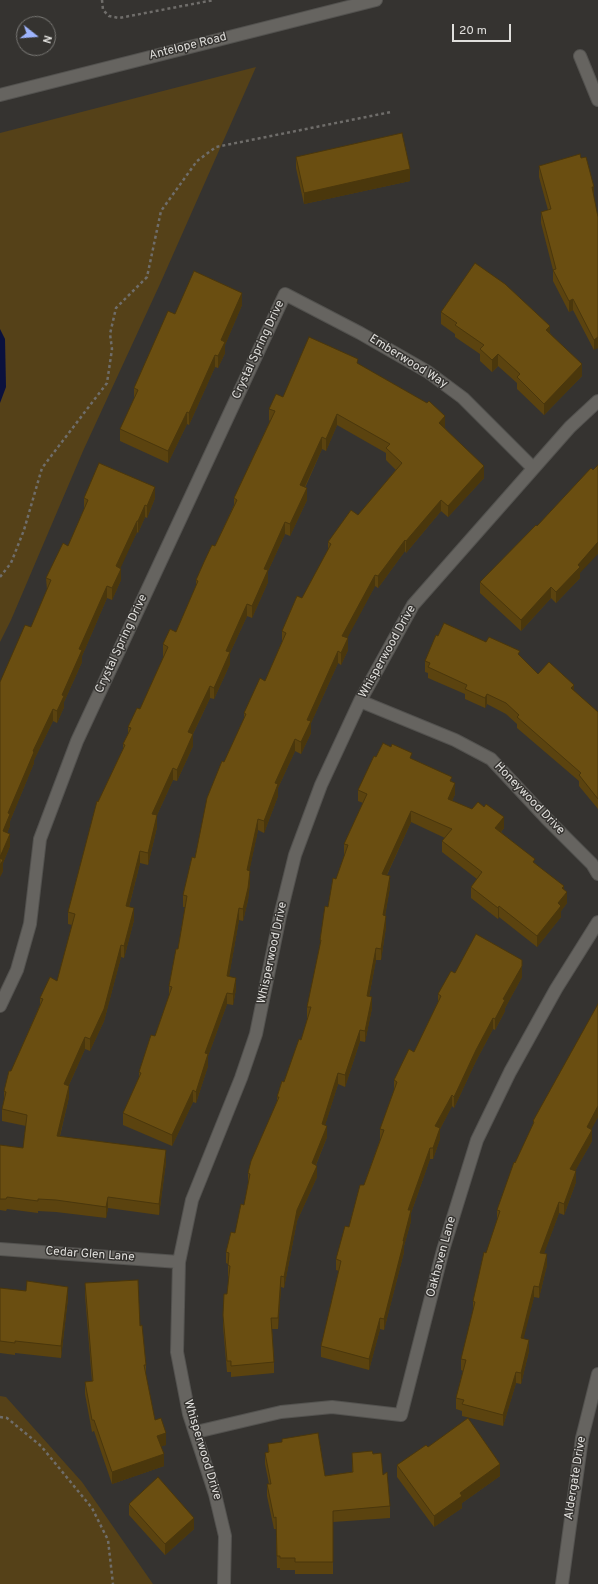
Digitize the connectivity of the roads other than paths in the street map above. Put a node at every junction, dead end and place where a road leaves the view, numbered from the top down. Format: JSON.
{"nodes":[{"id":1,"x":376,"y":0,"type":"edge"},
{"id":2,"x":580,"y":56,"type":"dead end"},
{"id":3,"x":3,"y":94,"type":"edge"},
{"id":4,"x":598,"y":100,"type":"edge"},
{"id":5,"x":285,"y":294,"type":"joint"},
{"id":6,"x":598,"y":401,"type":"edge"},
{"id":7,"x":533,"y":468,"type":"junction"},
{"id":8,"x":360,"y":701,"type":"junction"},
{"id":9,"x":598,"y":874,"type":"edge"},
{"id":10,"x":598,"y":922,"type":"edge"},
{"id":11,"x":0,"y":1006,"type":"edge"},
{"id":12,"x":0,"y":1249,"type":"edge"},
{"id":13,"x":179,"y":1262,"type":"junction"},
{"id":14,"x":598,"y":1374,"type":"edge"},
{"id":15,"x":196,"y":1432,"type":"junction"},
{"id":16,"x":224,"y":1584,"type":"edge"},
{"id":17,"x":562,"y":1584,"type":"edge"}],
"edges":[{"from":1,"to":3,"type":"street","name":"Antelope Road"},
{"from":2,"to":4,"type":"street"},
{"from":5,"to":7,"type":"street","name":"Emberwood Way"},
{"from":5,"to":11,"type":"street","name":"Crystal Spring Drive"},
{"from":6,"to":7,"type":"street","name":"Whisperwood Drive"},
{"from":7,"to":8,"type":"street","name":"Whisperwood Drive"},
{"from":8,"to":9,"type":"street","name":"Honeywood Drive"},
{"from":8,"to":13,"type":"street","name":"Whisperwood Drive"},
{"from":10,"to":15,"type":"street","name":"Oakhaven Lane"},
{"from":12,"to":13,"type":"street","name":"Cedar Glen Lane"},
{"from":13,"to":15,"type":"street","name":"Whisperwood Drive"},
{"from":14,"to":17,"type":"street","name":"Aldergate Drive"},
{"from":15,"to":16,"type":"street","name":"Whisperwood Drive"}]}
